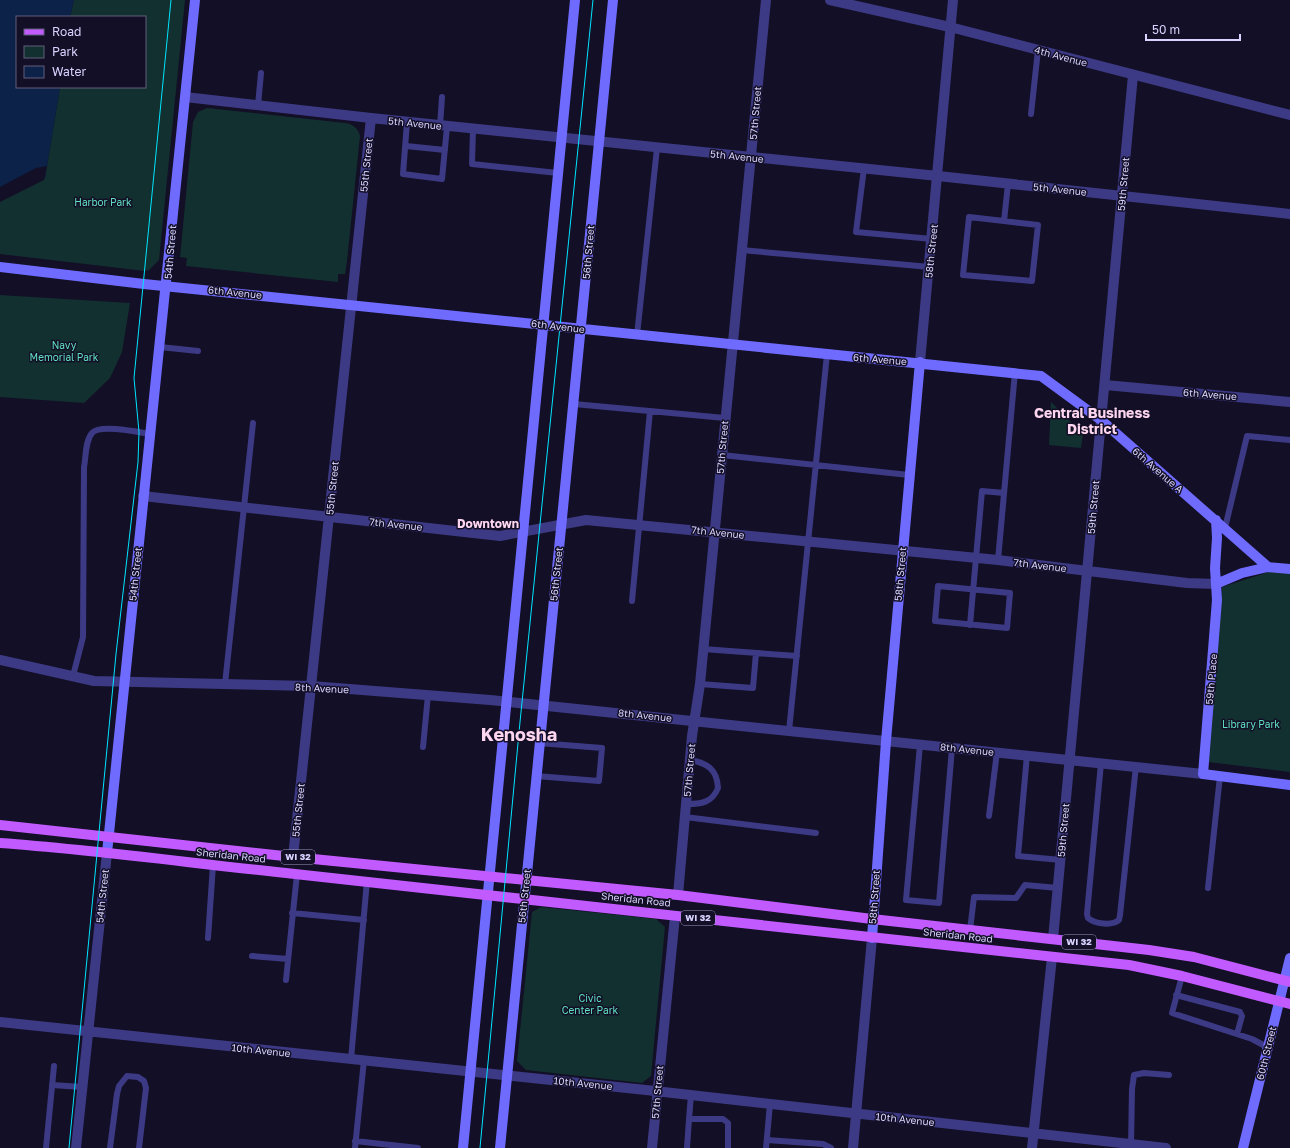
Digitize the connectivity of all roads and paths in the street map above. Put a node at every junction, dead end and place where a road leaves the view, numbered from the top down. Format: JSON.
{"nodes":[{"id":1,"x":195,"y":0,"type":"edge"},
{"id":2,"x":575,"y":0,"type":"edge"},
{"id":3,"x":613,"y":0,"type":"edge"},
{"id":4,"x":766,"y":0,"type":"edge"},
{"id":5,"x":953,"y":0,"type":"edge"},
{"id":6,"x":834,"y":1,"type":"edge"},
{"id":7,"x":950,"y":26,"type":"junction"},
{"id":8,"x":1038,"y":50,"type":"junction"},
{"id":9,"x":261,"y":73,"type":"dead end"},
{"id":10,"x":1133,"y":75,"type":"junction"},
{"id":11,"x":185,"y":97,"type":"junction"},
{"id":12,"x":442,"y":97,"type":"dead end"},
{"id":13,"x":258,"y":106,"type":"junction"},
{"id":14,"x":1031,"y":114,"type":"dead end"},
{"id":15,"x":1290,"y":115,"type":"edge"},
{"id":16,"x":371,"y":118,"type":"junction"},
{"id":17,"x":407,"y":122,"type":"junction"},
{"id":18,"x":443,"y":126,"type":"junction"},
{"id":19,"x":473,"y":129,"type":"junction"},
{"id":20,"x":561,"y":138,"type":"junction"},
{"id":21,"x":599,"y":142,"type":"junction"},
{"id":22,"x":406,"y":146,"type":"junction"},
{"id":23,"x":657,"y":148,"type":"junction"},
{"id":24,"x":445,"y":150,"type":"junction"},
{"id":25,"x":750,"y":158,"type":"junction"},
{"id":26,"x":864,"y":168,"type":"junction"},
{"id":27,"x":558,"y":172,"type":"junction"},
{"id":28,"x":938,"y":176,"type":"junction"},
{"id":29,"x":1008,"y":184,"type":"junction"},
{"id":30,"x":1122,"y":196,"type":"junction"},
{"id":31,"x":1290,"y":214,"type":"edge"},
{"id":32,"x":1004,"y":221,"type":"junction"},
{"id":33,"x":932,"y":239,"type":"junction"},
{"id":34,"x":741,"y":250,"type":"junction"},
{"id":35,"x":0,"y":267,"type":"edge"},
{"id":36,"x":930,"y":267,"type":"junction"},
{"id":37,"x":167,"y":286,"type":"junction"},
{"id":38,"x":351,"y":304,"type":"junction"},
{"id":39,"x":543,"y":324,"type":"junction"},
{"id":40,"x":581,"y":329,"type":"junction"},
{"id":41,"x":637,"y":335,"type":"junction"},
{"id":42,"x":732,"y":345,"type":"junction"},
{"id":43,"x":160,"y":347,"type":"junction"},
{"id":44,"x":198,"y":351,"type":"dead end"},
{"id":45,"x":827,"y":354,"type":"junction"},
{"id":46,"x":920,"y":362,"type":"junction"},
{"id":47,"x":1015,"y":372,"type":"junction"},
{"id":48,"x":1105,"y":385,"type":"junction"},
{"id":49,"x":1290,"y":402,"type":"edge"},
{"id":50,"x":574,"y":404,"type":"junction"},
{"id":51,"x":650,"y":411,"type":"junction"},
{"id":52,"x":725,"y":418,"type":"junction"},
{"id":53,"x":1101,"y":420,"type":"junction"},
{"id":54,"x":253,"y":423,"type":"dead end"},
{"id":55,"x":150,"y":434,"type":"junction"},
{"id":56,"x":1290,"y":440,"type":"edge"},
{"id":57,"x":722,"y":455,"type":"junction"},
{"id":58,"x":816,"y":465,"type":"junction"},
{"id":59,"x":909,"y":475,"type":"junction"},
{"id":60,"x":1004,"y":493,"type":"junction"},
{"id":61,"x":143,"y":496,"type":"junction"},
{"id":62,"x":244,"y":506,"type":"junction"},
{"id":63,"x":329,"y":516,"type":"junction"},
{"id":64,"x":1216,"y":520,"type":"junction"},
{"id":65,"x":562,"y":525,"type":"junction"},
{"id":66,"x":639,"y":525,"type":"junction"},
{"id":67,"x":1225,"y":528,"type":"junction"},
{"id":68,"x":523,"y":532,"type":"junction"},
{"id":69,"x":714,"y":532,"type":"junction"},
{"id":70,"x":808,"y":542,"type":"junction"},
{"id":71,"x":902,"y":551,"type":"junction"},
{"id":72,"x":976,"y":558,"type":"junction"},
{"id":73,"x":998,"y":560,"type":"junction"},
{"id":74,"x":1268,"y":567,"type":"junction"},
{"id":75,"x":1290,"y":569,"type":"edge"},
{"id":76,"x":1087,"y":571,"type":"junction"},
{"id":77,"x":1216,"y":584,"type":"junction"},
{"id":78,"x":974,"y":589,"type":"junction"},
{"id":79,"x":632,"y":601,"type":"dead end"},
{"id":80,"x":970,"y":625,"type":"junction"},
{"id":81,"x":703,"y":649,"type":"junction"},
{"id":82,"x":756,"y":653,"type":"junction"},
{"id":83,"x":797,"y":656,"type":"junction"},
{"id":84,"x":0,"y":660,"type":"edge"},
{"id":85,"x":73,"y":676,"type":"junction"},
{"id":86,"x":123,"y":682,"type":"junction"},
{"id":87,"x":224,"y":684,"type":"junction"},
{"id":88,"x":700,"y":684,"type":"junction"},
{"id":89,"x":311,"y":686,"type":"junction"},
{"id":90,"x":428,"y":695,"type":"junction"},
{"id":91,"x":505,"y":702,"type":"junction"},
{"id":92,"x":543,"y":705,"type":"junction"},
{"id":93,"x":694,"y":720,"type":"junction"},
{"id":94,"x":789,"y":731,"type":"junction"},
{"id":95,"x":886,"y":741,"type":"junction"},
{"id":96,"x":539,"y":744,"type":"junction"},
{"id":97,"x":920,"y":745,"type":"junction"},
{"id":98,"x":423,"y":747,"type":"dead end"},
{"id":99,"x":952,"y":748,"type":"junction"},
{"id":100,"x":997,"y":752,"type":"junction"},
{"id":101,"x":1027,"y":755,"type":"junction"},
{"id":102,"x":1070,"y":759,"type":"junction"},
{"id":103,"x":690,"y":760,"type":"junction"},
{"id":104,"x":1101,"y":763,"type":"junction"},
{"id":105,"x":1136,"y":766,"type":"junction"},
{"id":106,"x":1203,"y":774,"type":"junction"},
{"id":107,"x":536,"y":776,"type":"junction"},
{"id":108,"x":1220,"y":776,"type":"junction"},
{"id":109,"x":1290,"y":785,"type":"edge"},
{"id":110,"x":686,"y":804,"type":"junction"},
{"id":111,"x":989,"y":816,"type":"dead end"},
{"id":112,"x":685,"y":817,"type":"junction"},
{"id":113,"x":0,"y":825,"type":"edge"},
{"id":114,"x":816,"y":833,"type":"dead end"},
{"id":115,"x":108,"y":837,"type":"junction"},
{"id":116,"x":0,"y":843,"type":"edge"},
{"id":117,"x":107,"y":853,"type":"junction"},
{"id":118,"x":293,"y":857,"type":"junction"},
{"id":119,"x":1061,"y":860,"type":"junction"},
{"id":120,"x":213,"y":866,"type":"junction"},
{"id":121,"x":297,"y":874,"type":"junction"},
{"id":122,"x":489,"y":876,"type":"junction"},
{"id":123,"x":526,"y":880,"type":"junction"},
{"id":124,"x":367,"y":881,"type":"junction"},
{"id":125,"x":1058,"y":888,"type":"junction"},
{"id":126,"x":1208,"y":888,"type":"dead end"},
{"id":127,"x":487,"y":895,"type":"junction"},
{"id":128,"x":678,"y":895,"type":"junction"},
{"id":129,"x":524,"y":899,"type":"junction"},
{"id":130,"x":292,"y":913,"type":"junction"},
{"id":131,"x":675,"y":916,"type":"junction"},
{"id":132,"x":872,"y":919,"type":"junction"},
{"id":133,"x":364,"y":920,"type":"junction"},
{"id":134,"x":970,"y":930,"type":"junction"},
{"id":135,"x":208,"y":938,"type":"dead end"},
{"id":136,"x":872,"y":938,"type":"junction"},
{"id":137,"x":1054,"y":939,"type":"junction"},
{"id":138,"x":252,"y":956,"type":"dead end"},
{"id":139,"x":1052,"y":957,"type":"junction"},
{"id":140,"x":1290,"y":958,"type":"edge"},
{"id":141,"x":288,"y":959,"type":"junction"},
{"id":142,"x":1182,"y":976,"type":"junction"},
{"id":143,"x":286,"y":980,"type":"dead end"},
{"id":144,"x":1287,"y":981,"type":"edge"},
{"id":145,"x":1176,"y":995,"type":"junction"},
{"id":146,"x":1279,"y":1001,"type":"junction"},
{"id":147,"x":1290,"y":1004,"type":"edge"},
{"id":148,"x":0,"y":1022,"type":"edge"},
{"id":149,"x":88,"y":1032,"type":"junction"},
{"id":150,"x":1237,"y":1034,"type":"junction"},
{"id":151,"x":1267,"y":1047,"type":"junction"},
{"id":152,"x":351,"y":1059,"type":"junction"},
{"id":153,"x":364,"y":1060,"type":"junction"},
{"id":154,"x":54,"y":1066,"type":"dead end"},
{"id":155,"x":470,"y":1072,"type":"junction"},
{"id":156,"x":507,"y":1075,"type":"junction"},
{"id":157,"x":1169,"y":1075,"type":"dead end"},
{"id":158,"x":52,"y":1085,"type":"junction"},
{"id":159,"x":82,"y":1087,"type":"junction"},
{"id":160,"x":657,"y":1091,"type":"junction"},
{"id":161,"x":691,"y":1095,"type":"junction"},
{"id":162,"x":770,"y":1104,"type":"junction"},
{"id":163,"x":856,"y":1114,"type":"junction"},
{"id":164,"x":689,"y":1119,"type":"junction"},
{"id":165,"x":1033,"y":1133,"type":"junction"},
{"id":166,"x":767,"y":1140,"type":"junction"},
{"id":167,"x":355,"y":1145,"type":"edge"},
{"id":168,"x":1131,"y":1146,"type":"edge"},
{"id":169,"x":46,"y":1148,"type":"edge"},
{"id":170,"x":76,"y":1148,"type":"edge"},
{"id":171,"x":110,"y":1148,"type":"edge"},
{"id":172,"x":138,"y":1148,"type":"edge"},
{"id":173,"x":418,"y":1148,"type":"edge"},
{"id":174,"x":463,"y":1148,"type":"edge"},
{"id":175,"x":500,"y":1148,"type":"edge"},
{"id":176,"x":652,"y":1148,"type":"edge"},
{"id":177,"x":687,"y":1148,"type":"edge"},
{"id":178,"x":728,"y":1148,"type":"edge"},
{"id":179,"x":766,"y":1148,"type":"edge"},
{"id":180,"x":831,"y":1148,"type":"edge"},
{"id":181,"x":853,"y":1148,"type":"edge"},
{"id":182,"x":1032,"y":1148,"type":"edge"},
{"id":183,"x":1166,"y":1148,"type":"edge"},
{"id":184,"x":1243,"y":1148,"type":"edge"}],
"edges":[{"from":1,"to":11,"type":"street","name":"54th Street"},
{"from":2,"to":20,"type":"street"},
{"from":3,"to":21,"type":"street","name":"56th Street"},
{"from":4,"to":25,"type":"street","name":"57th Street"},
{"from":5,"to":7,"type":"street","name":"58th Street"},
{"from":6,"to":7,"type":"street","name":"4th Avenue"},
{"from":7,"to":8,"type":"street","name":"4th Avenue"},
{"from":7,"to":28,"type":"street","name":"58th Street"},
{"from":8,"to":10,"type":"street","name":"4th Avenue"},
{"from":8,"to":14,"type":"lane"},
{"from":9,"to":13,"type":"lane"},
{"from":10,"to":15,"type":"street","name":"4th Avenue"},
{"from":10,"to":30,"type":"street","name":"59th Street"},
{"from":11,"to":13,"type":"street","name":"5th Avenue"},
{"from":11,"to":37,"type":"street","name":"54th Street"},
{"from":12,"to":18,"type":"lane"},
{"from":13,"to":16,"type":"street","name":"5th Avenue"},
{"from":16,"to":17,"type":"street","name":"5th Avenue"},
{"from":16,"to":38,"type":"street","name":"55th Street"},
{"from":17,"to":18,"type":"street","name":"5th Avenue"},
{"from":17,"to":22,"type":"lane"},
{"from":18,"to":19,"type":"street","name":"5th Avenue"},
{"from":18,"to":24,"type":"lane"},
{"from":19,"to":20,"type":"street","name":"5th Avenue"},
{"from":19,"to":27,"type":"lane"},
{"from":20,"to":21,"type":"street","name":"5th Avenue"},
{"from":20,"to":27,"type":"street"},
{"from":21,"to":23,"type":"street","name":"5th Avenue"},
{"from":21,"to":40,"type":"street","name":"56th Street"},
{"from":22,"to":24,"type":"lane"},
{"from":22,"to":24,"type":"lane"},
{"from":23,"to":25,"type":"street","name":"5th Avenue"},
{"from":23,"to":41,"type":"lane"},
{"from":25,"to":26,"type":"street","name":"5th Avenue"},
{"from":25,"to":34,"type":"street","name":"57th Street"},
{"from":26,"to":28,"type":"street","name":"5th Avenue"},
{"from":26,"to":33,"type":"lane"},
{"from":27,"to":39,"type":"street"},
{"from":28,"to":29,"type":"street","name":"5th Avenue"},
{"from":28,"to":33,"type":"street","name":"58th Street"},
{"from":29,"to":30,"type":"street","name":"5th Avenue"},
{"from":29,"to":32,"type":"lane"},
{"from":30,"to":31,"type":"street","name":"5th Avenue"},
{"from":30,"to":48,"type":"street","name":"59th Street"},
{"from":32,"to":32,"type":"lane"},
{"from":33,"to":36,"type":"street","name":"58th Street"},
{"from":34,"to":36,"type":"lane"},
{"from":34,"to":42,"type":"street","name":"57th Street"},
{"from":35,"to":37,"type":"street","name":"6th Avenue"},
{"from":36,"to":46,"type":"street","name":"58th Street"},
{"from":37,"to":38,"type":"street","name":"6th Avenue"},
{"from":37,"to":43,"type":"street","name":"54th Street"},
{"from":38,"to":39,"type":"street","name":"6th Avenue"},
{"from":38,"to":63,"type":"street","name":"55th Street"},
{"from":39,"to":40,"type":"street","name":"6th Avenue"},
{"from":39,"to":68,"type":"street"},
{"from":40,"to":41,"type":"street","name":"6th Avenue"},
{"from":40,"to":50,"type":"street","name":"56th Street"},
{"from":41,"to":42,"type":"street","name":"6th Avenue"},
{"from":42,"to":45,"type":"street","name":"6th Avenue"},
{"from":42,"to":52,"type":"street","name":"57th Street"},
{"from":43,"to":44,"type":"lane"},
{"from":43,"to":55,"type":"street","name":"54th Street"},
{"from":45,"to":46,"type":"street","name":"6th Avenue"},
{"from":45,"to":58,"type":"lane"},
{"from":46,"to":47,"type":"street","name":"6th Avenue"},
{"from":46,"to":59,"type":"street","name":"58th Street"},
{"from":47,"to":53,"type":"street","name":"6th Avenue"},
{"from":47,"to":60,"type":"lane"},
{"from":48,"to":49,"type":"street","name":"6th Avenue"},
{"from":48,"to":53,"type":"street","name":"59th Street"},
{"from":50,"to":51,"type":"lane"},
{"from":50,"to":65,"type":"street","name":"56th Street"},
{"from":51,"to":52,"type":"lane"},
{"from":51,"to":66,"type":"lane"},
{"from":52,"to":57,"type":"street","name":"57th Street"},
{"from":53,"to":64,"type":"street","name":"6th Avenue A"},
{"from":53,"to":76,"type":"street","name":"59th Street"},
{"from":54,"to":62,"type":"lane"},
{"from":55,"to":61,"type":"street","name":"54th Street"},
{"from":55,"to":85,"type":"lane"},
{"from":56,"to":67,"type":"lane"},
{"from":57,"to":58,"type":"lane"},
{"from":57,"to":69,"type":"street","name":"57th Street"},
{"from":58,"to":59,"type":"lane"},
{"from":58,"to":70,"type":"lane"},
{"from":59,"to":71,"type":"street","name":"58th Street"},
{"from":60,"to":72,"type":"lane"},
{"from":60,"to":73,"type":"lane"},
{"from":61,"to":62,"type":"street","name":"7th Avenue"},
{"from":61,"to":86,"type":"street","name":"54th Street"},
{"from":62,"to":63,"type":"street","name":"7th Avenue"},
{"from":62,"to":87,"type":"lane"},
{"from":63,"to":68,"type":"street","name":"7th Avenue"},
{"from":63,"to":89,"type":"street","name":"55th Street"},
{"from":64,"to":67,"type":"street","name":"6th Avenue A"},
{"from":64,"to":77,"type":"street"},
{"from":65,"to":66,"type":"street","name":"7th Avenue"},
{"from":65,"to":68,"type":"street","name":"7th Avenue"},
{"from":65,"to":92,"type":"street","name":"56th Street"},
{"from":66,"to":69,"type":"street","name":"7th Avenue"},
{"from":66,"to":79,"type":"lane"},
{"from":67,"to":74,"type":"street","name":"6th Avenue A"},
{"from":68,"to":91,"type":"street"},
{"from":69,"to":70,"type":"street","name":"7th Avenue"},
{"from":69,"to":81,"type":"street","name":"57th Street"},
{"from":70,"to":71,"type":"street","name":"7th Avenue"},
{"from":70,"to":83,"type":"lane"},
{"from":71,"to":72,"type":"street","name":"7th Avenue"},
{"from":71,"to":95,"type":"street","name":"58th Street"},
{"from":72,"to":73,"type":"street","name":"7th Avenue"},
{"from":72,"to":78,"type":"lane"},
{"from":73,"to":76,"type":"street","name":"7th Avenue"},
{"from":74,"to":75,"type":"street","name":"7th Avenue"},
{"from":74,"to":77,"type":"street","name":"7th Avenue"},
{"from":76,"to":77,"type":"street","name":"7th Avenue"},
{"from":76,"to":102,"type":"street","name":"59th Street"},
{"from":77,"to":106,"type":"street","name":"59th Place"},
{"from":78,"to":80,"type":"lane"},
{"from":78,"to":80,"type":"lane"},
{"from":78,"to":80,"type":"lane"},
{"from":81,"to":82,"type":"lane"},
{"from":81,"to":88,"type":"street","name":"57th Street"},
{"from":82,"to":83,"type":"lane"},
{"from":82,"to":88,"type":"lane"},
{"from":83,"to":94,"type":"lane"},
{"from":84,"to":85,"type":"street","name":"8th Avenue"},
{"from":85,"to":86,"type":"street","name":"8th Avenue"},
{"from":86,"to":87,"type":"street","name":"8th Avenue"},
{"from":86,"to":115,"type":"street","name":"54th Street"},
{"from":87,"to":89,"type":"street","name":"8th Avenue"},
{"from":88,"to":93,"type":"street","name":"57th Street"},
{"from":89,"to":90,"type":"street","name":"8th Avenue"},
{"from":89,"to":118,"type":"street","name":"55th Street"},
{"from":90,"to":91,"type":"street","name":"8th Avenue"},
{"from":90,"to":98,"type":"lane"},
{"from":91,"to":92,"type":"street","name":"8th Avenue"},
{"from":91,"to":122,"type":"street"},
{"from":92,"to":93,"type":"street","name":"8th Avenue"},
{"from":92,"to":96,"type":"street","name":"56th Street"},
{"from":93,"to":94,"type":"street","name":"8th Avenue"},
{"from":93,"to":103,"type":"street","name":"57th Street"},
{"from":94,"to":95,"type":"street","name":"8th Avenue"},
{"from":95,"to":97,"type":"street","name":"8th Avenue"},
{"from":95,"to":132,"type":"street","name":"58th Street"},
{"from":96,"to":107,"type":"street","name":"56th Street"},
{"from":96,"to":107,"type":"lane"},
{"from":97,"to":99,"type":"street","name":"8th Avenue"},
{"from":97,"to":99,"type":"lane"},
{"from":99,"to":100,"type":"street","name":"8th Avenue"},
{"from":100,"to":101,"type":"street","name":"8th Avenue"},
{"from":100,"to":111,"type":"lane"},
{"from":101,"to":102,"type":"street","name":"8th Avenue"},
{"from":101,"to":119,"type":"lane"},
{"from":102,"to":104,"type":"street","name":"8th Avenue"},
{"from":102,"to":119,"type":"street","name":"59th Street"},
{"from":103,"to":110,"type":"street","name":"57th Street"},
{"from":103,"to":110,"type":"lane"},
{"from":104,"to":105,"type":"street","name":"8th Avenue"},
{"from":104,"to":105,"type":"lane"},
{"from":105,"to":106,"type":"street","name":"8th Avenue"},
{"from":106,"to":108,"type":"street","name":"8th Avenue"},
{"from":107,"to":123,"type":"street","name":"56th Street"},
{"from":108,"to":109,"type":"street","name":"8th Avenue"},
{"from":108,"to":126,"type":"lane"},
{"from":110,"to":112,"type":"street","name":"57th Street"},
{"from":112,"to":114,"type":"lane"},
{"from":112,"to":128,"type":"street","name":"57th Street"},
{"from":113,"to":115,"type":"main road","name":"Sheridan Road","number":"WI 32"},
{"from":115,"to":117,"type":"street","name":"54th Street"},
{"from":115,"to":118,"type":"main road","name":"Sheridan Road","number":"WI 32"},
{"from":116,"to":117,"type":"main road","name":"Sheridan Road","number":"WI 32"},
{"from":117,"to":120,"type":"main road","name":"Sheridan Road","number":"WI 32"},
{"from":117,"to":149,"type":"street","name":"54th Street"},
{"from":118,"to":122,"type":"main road","name":"Sheridan Road","number":"WI 32"},
{"from":119,"to":125,"type":"street","name":"59th Street"},
{"from":120,"to":121,"type":"main road","name":"Sheridan Road","number":"WI 32"},
{"from":120,"to":135,"type":"lane"},
{"from":121,"to":124,"type":"main road","name":"Sheridan Road","number":"WI 32"},
{"from":121,"to":130,"type":"lane"},
{"from":122,"to":123,"type":"main road","name":"Sheridan Road","number":"WI 32"},
{"from":122,"to":127,"type":"street"},
{"from":123,"to":128,"type":"main road","name":"Sheridan Road","number":"WI 32"},
{"from":123,"to":129,"type":"street","name":"56th Street"},
{"from":124,"to":127,"type":"main road","name":"Sheridan Road","number":"WI 32"},
{"from":124,"to":133,"type":"lane"},
{"from":125,"to":134,"type":"lane"},
{"from":125,"to":137,"type":"street","name":"59th Street"},
{"from":127,"to":129,"type":"main road","name":"Sheridan Road","number":"WI 32"},
{"from":127,"to":155,"type":"street"},
{"from":128,"to":132,"type":"main road","name":"Sheridan Road","number":"WI 32"},
{"from":129,"to":131,"type":"main road","name":"Sheridan Road","number":"WI 32"},
{"from":129,"to":156,"type":"street","name":"56th Street"},
{"from":130,"to":133,"type":"lane"},
{"from":130,"to":141,"type":"lane"},
{"from":131,"to":136,"type":"main road","name":"Sheridan Road","number":"WI 32"},
{"from":131,"to":160,"type":"street","name":"57th Street"},
{"from":132,"to":134,"type":"main road","name":"Sheridan Road","number":"WI 32"},
{"from":132,"to":136,"type":"street","name":"58th Street"},
{"from":133,"to":152,"type":"lane"},
{"from":134,"to":137,"type":"main road","name":"Sheridan Road","number":"WI 32"},
{"from":136,"to":139,"type":"main road","name":"Sheridan Road","number":"WI 32"},
{"from":136,"to":163,"type":"street","name":"58th Street"},
{"from":137,"to":144,"type":"main road","name":"Sheridan Road","number":"WI 32"},
{"from":138,"to":141,"type":"lane"},
{"from":139,"to":142,"type":"main road","name":"Sheridan Road","number":"WI 32"},
{"from":139,"to":165,"type":"street"},
{"from":140,"to":144,"type":"street","name":"60th Street"},
{"from":141,"to":143,"type":"lane"},
{"from":142,"to":145,"type":"lane"},
{"from":142,"to":146,"type":"main road","name":"Sheridan Road","number":"WI 32"},
{"from":144,"to":146,"type":"street","name":"60th Street"},
{"from":145,"to":150,"type":"lane"},
{"from":145,"to":150,"type":"lane"},
{"from":146,"to":147,"type":"main road","name":"Sheridan Road","number":"WI 32"},
{"from":146,"to":151,"type":"street","name":"60th Street"},
{"from":148,"to":149,"type":"street","name":"10th Avenue"},
{"from":149,"to":152,"type":"street","name":"10th Avenue"},
{"from":149,"to":159,"type":"street","name":"54th Street"},
{"from":150,"to":151,"type":"lane"},
{"from":151,"to":184,"type":"street","name":"60th Street"},
{"from":152,"to":153,"type":"street","name":"10th Avenue"},
{"from":153,"to":155,"type":"street","name":"10th Avenue"},
{"from":153,"to":167,"type":"lane"},
{"from":154,"to":158,"type":"lane"},
{"from":155,"to":156,"type":"street","name":"10th Avenue"},
{"from":155,"to":174,"type":"street"},
{"from":156,"to":160,"type":"street","name":"10th Avenue"},
{"from":156,"to":175,"type":"street","name":"56th Street"},
{"from":157,"to":168,"type":"lane"},
{"from":158,"to":159,"type":"lane"},
{"from":158,"to":169,"type":"lane"},
{"from":159,"to":170,"type":"street","name":"54th Street"},
{"from":160,"to":161,"type":"street","name":"10th Avenue"},
{"from":160,"to":176,"type":"street","name":"57th Street"},
{"from":161,"to":162,"type":"street","name":"10th Avenue"},
{"from":161,"to":164,"type":"lane"},
{"from":162,"to":163,"type":"street","name":"10th Avenue"},
{"from":162,"to":166,"type":"lane"},
{"from":163,"to":165,"type":"street","name":"10th Avenue"},
{"from":163,"to":181,"type":"street","name":"58th Street"},
{"from":164,"to":177,"type":"lane"},
{"from":164,"to":178,"type":"lane"},
{"from":165,"to":168,"type":"street","name":"10th Avenue"},
{"from":165,"to":182,"type":"street"},
{"from":166,"to":179,"type":"lane"},
{"from":166,"to":180,"type":"lane"},
{"from":167,"to":173,"type":"lane"},
{"from":168,"to":183,"type":"street","name":"10th Avenue"},
{"from":171,"to":172,"type":"lane"}]}
